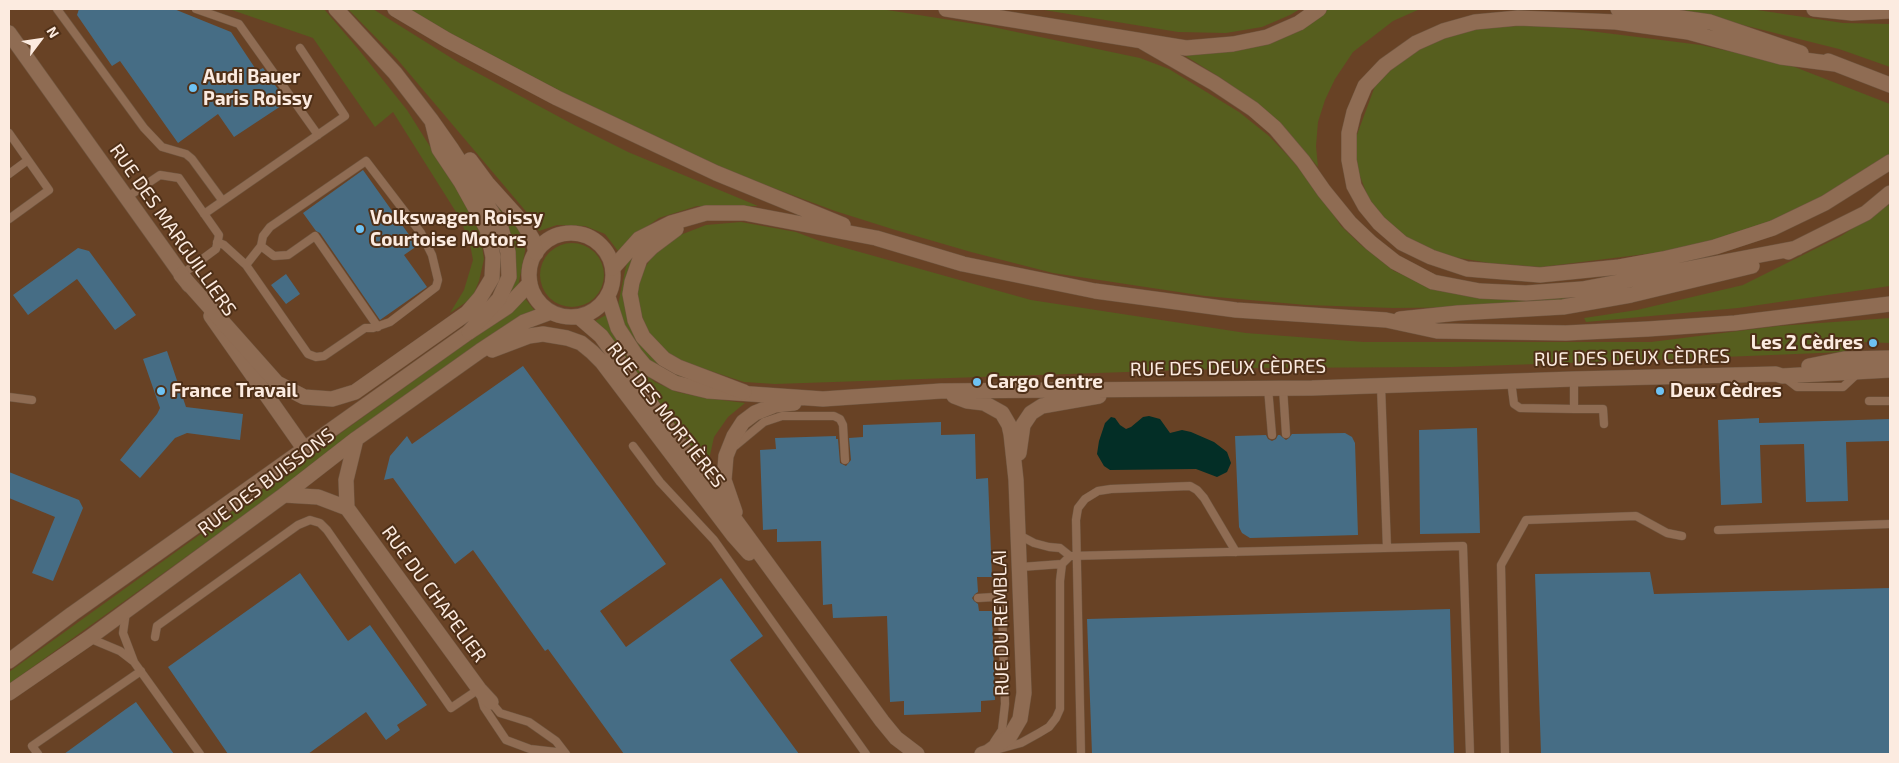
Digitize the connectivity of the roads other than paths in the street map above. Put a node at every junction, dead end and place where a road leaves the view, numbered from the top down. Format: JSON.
{"nodes":[{"id":1,"x":57,"y":9,"type":"edge"},
{"id":2,"x":196,"y":9,"type":"edge"},
{"id":3,"x":336,"y":9,"type":"edge"},
{"id":4,"x":395,"y":9,"type":"edge"},
{"id":5,"x":946,"y":9,"type":"edge"},
{"id":6,"x":1319,"y":9,"type":"edge"},
{"id":7,"x":1618,"y":9,"type":"edge"},
{"id":8,"x":1814,"y":9,"type":"edge"},
{"id":9,"x":1890,"y":11,"type":"edge"},
{"id":10,"x":9,"y":33,"type":"edge"},
{"id":11,"x":1142,"y":42,"type":"junction"},
{"id":12,"x":300,"y":48,"type":"dead end"},
{"id":13,"x":1836,"y":64,"type":"junction"},
{"id":14,"x":1890,"y":85,"type":"edge"},
{"id":15,"x":432,"y":121,"type":"junction"},
{"id":16,"x":9,"y":133,"type":"edge"},
{"id":17,"x":318,"y":135,"type":"junction"},
{"id":18,"x":28,"y":160,"type":"junction"},
{"id":19,"x":1890,"y":162,"type":"edge"},
{"id":20,"x":9,"y":174,"type":"edge"},
{"id":21,"x":1890,"y":193,"type":"edge"},
{"id":22,"x":126,"y":198,"type":"junction"},
{"id":23,"x":222,"y":200,"type":"junction"},
{"id":24,"x":706,"y":213,"type":"junction"},
{"id":25,"x":204,"y":214,"type":"junction"},
{"id":26,"x":9,"y":219,"type":"edge"},
{"id":27,"x":876,"y":238,"type":"junction"},
{"id":28,"x":218,"y":242,"type":"junction"},
{"id":29,"x":261,"y":246,"type":"junction"},
{"id":30,"x":1797,"y":248,"type":"junction"},
{"id":31,"x":536,"y":253,"type":"junction"},
{"id":32,"x":246,"y":265,"type":"junction"},
{"id":33,"x":613,"y":268,"type":"junction"},
{"id":34,"x":181,"y":276,"type":"junction"},
{"id":35,"x":530,"y":283,"type":"junction"},
{"id":36,"x":608,"y":297,"type":"junction"},
{"id":37,"x":1890,"y":304,"type":"edge"},
{"id":38,"x":551,"y":312,"type":"junction"},
{"id":39,"x":579,"y":317,"type":"junction"},
{"id":40,"x":1386,"y":320,"type":"junction"},
{"id":41,"x":378,"y":327,"type":"junction"},
{"id":42,"x":469,"y":332,"type":"junction"},
{"id":43,"x":473,"y":357,"type":"junction"},
{"id":44,"x":1890,"y":358,"type":"edge"},
{"id":45,"x":1890,"y":370,"type":"edge"},
{"id":46,"x":1779,"y":375,"type":"junction"},
{"id":47,"x":1574,"y":379,"type":"junction"},
{"id":48,"x":1511,"y":381,"type":"junction"},
{"id":49,"x":1381,"y":386,"type":"junction"},
{"id":50,"x":1276,"y":388,"type":"junction"},
{"id":51,"x":1123,"y":390,"type":"junction"},
{"id":52,"x":941,"y":391,"type":"junction"},
{"id":53,"x":744,"y":392,"type":"junction"},
{"id":54,"x":9,"y":397,"type":"edge"},
{"id":55,"x":823,"y":399,"type":"junction"},
{"id":56,"x":32,"y":400,"type":"dead end"},
{"id":57,"x":1869,"y":401,"type":"dead end"},
{"id":58,"x":1890,"y":401,"type":"edge"},
{"id":59,"x":1574,"y":409,"type":"junction"},
{"id":60,"x":1604,"y":424,"type":"dead end"},
{"id":61,"x":1286,"y":434,"type":"dead end"},
{"id":62,"x":1272,"y":435,"type":"dead end"},
{"id":63,"x":356,"y":439,"type":"junction"},
{"id":64,"x":633,"y":446,"type":"dead end"},
{"id":65,"x":306,"y":450,"type":"junction"},
{"id":66,"x":726,"y":456,"type":"junction"},
{"id":67,"x":845,"y":460,"type":"dead end"},
{"id":68,"x":1016,"y":480,"type":"junction"},
{"id":69,"x":284,"y":496,"type":"junction"},
{"id":70,"x":347,"y":508,"type":"junction"},
{"id":71,"x":1890,"y":524,"type":"edge"},
{"id":72,"x":741,"y":527,"type":"junction"},
{"id":73,"x":1718,"y":530,"type":"dead end"},
{"id":74,"x":1019,"y":535,"type":"junction"},
{"id":75,"x":1682,"y":536,"type":"dead end"},
{"id":76,"x":1387,"y":548,"type":"junction"},
{"id":77,"x":1236,"y":552,"type":"junction"},
{"id":78,"x":1073,"y":556,"type":"junction"},
{"id":79,"x":1062,"y":564,"type":"junction"},
{"id":80,"x":1021,"y":567,"type":"junction"},
{"id":81,"x":773,"y":573,"type":"junction"},
{"id":82,"x":978,"y":598,"type":"dead end"},
{"id":83,"x":126,"y":610,"type":"junction"},
{"id":84,"x":155,"y":637,"type":"dead end"},
{"id":85,"x":89,"y":638,"type":"junction"},
{"id":86,"x":9,"y":662,"type":"edge"},
{"id":87,"x":134,"y":662,"type":"junction"},
{"id":88,"x":141,"y":671,"type":"junction"},
{"id":89,"x":479,"y":689,"type":"junction"},
{"id":90,"x":9,"y":693,"type":"edge"},
{"id":91,"x":491,"y":702,"type":"joint"},
{"id":92,"x":985,"y":753,"type":"edge"},
{"id":93,"x":38,"y":754,"type":"edge"},
{"id":94,"x":200,"y":754,"type":"edge"},
{"id":95,"x":565,"y":754,"type":"edge"},
{"id":96,"x":866,"y":754,"type":"edge"},
{"id":97,"x":917,"y":754,"type":"edge"},
{"id":98,"x":1081,"y":754,"type":"edge"},
{"id":99,"x":1470,"y":754,"type":"edge"},
{"id":100,"x":1505,"y":754,"type":"edge"}],
"edges":[{"from":1,"to":23,"type":"lane"},
{"from":2,"to":17,"type":"lane"},
{"from":3,"to":15,"type":"street"},
{"from":4,"to":27,"type":"street"},
{"from":5,"to":11,"type":"street"},
{"from":6,"to":11,"type":"street"},
{"from":7,"to":13,"type":"street"},
{"from":8,"to":9,"type":"street"},
{"from":10,"to":22,"type":"street","name":"RUE DES MARGUILLIERS"},
{"from":11,"to":30,"type":"street"},
{"from":12,"to":17,"type":"lane"},
{"from":13,"to":14,"type":"street"},
{"from":13,"to":19,"type":"street"},
{"from":15,"to":31,"type":"street"},
{"from":15,"to":34,"type":"street"},
{"from":15,"to":42,"type":"street"},
{"from":16,"to":18,"type":"lane"},
{"from":17,"to":23,"type":"lane"},
{"from":18,"to":20,"type":"lane"},
{"from":18,"to":26,"type":"lane"},
{"from":21,"to":30,"type":"street"},
{"from":22,"to":25,"type":"lane"},
{"from":22,"to":34,"type":"street","name":"RUE DES MARGUILLIERS"},
{"from":23,"to":25,"type":"lane"},
{"from":24,"to":27,"type":"street"},
{"from":24,"to":33,"type":"street"},
{"from":24,"to":53,"type":"street"},
{"from":25,"to":28,"type":"lane"},
{"from":27,"to":40,"type":"street"},
{"from":28,"to":32,"type":"lane"},
{"from":28,"to":34,"type":"lane"},
{"from":29,"to":32,"type":"lane"},
{"from":29,"to":41,"type":"lane"},
{"from":29,"to":41,"type":"lane"},
{"from":30,"to":40,"type":"street"},
{"from":31,"to":33,"type":"street"},
{"from":31,"to":35,"type":"street"},
{"from":32,"to":41,"type":"lane"},
{"from":33,"to":36,"type":"street"},
{"from":34,"to":65,"type":"street","name":"RUE DES MARGUILLIERS"},
{"from":35,"to":38,"type":"street"},
{"from":35,"to":42,"type":"street","name":"RUE DES BUISSONS"},
{"from":36,"to":39,"type":"street"},
{"from":36,"to":53,"type":"street","name":"RUE DES DEUX CÈDRES"},
{"from":37,"to":40,"type":"street"},
{"from":38,"to":39,"type":"street"},
{"from":38,"to":43,"type":"street","name":"RUE DES BUISSONS"},
{"from":39,"to":72,"type":"street","name":"RUE DES MORTIÈRES"},
{"from":42,"to":65,"type":"street","name":"RUE DES BUISSONS"},
{"from":43,"to":63,"type":"street","name":"RUE DES BUISSONS"},
{"from":43,"to":81,"type":"street","name":"RUE DES MORTIÈRES"},
{"from":44,"to":46,"type":"street","name":"RUE DES DEUX CÈDRES"},
{"from":45,"to":46,"type":"street","name":"RUE DES DEUX CÈDRES"},
{"from":46,"to":47,"type":"street","name":"RUE DES DEUX CÈDRES"},
{"from":47,"to":48,"type":"street","name":"RUE DES DEUX CÈDRES"},
{"from":47,"to":59,"type":"lane"},
{"from":48,"to":49,"type":"street","name":"RUE DES DEUX CÈDRES"},
{"from":48,"to":59,"type":"lane"},
{"from":49,"to":50,"type":"street","name":"RUE DES DEUX CÈDRES"},
{"from":49,"to":76,"type":"lane"},
{"from":50,"to":51,"type":"street","name":"RUE DES DEUX CÈDRES"},
{"from":50,"to":61,"type":"lane"},
{"from":50,"to":62,"type":"lane"},
{"from":51,"to":52,"type":"street","name":"RUE DES DEUX CÈDRES"},
{"from":51,"to":68,"type":"street","name":"RUE DU REMBLAI"},
{"from":52,"to":55,"type":"street","name":"RUE DES DEUX CÈDRES"},
{"from":52,"to":68,"type":"street","name":"RUE DU REMBLAI"},
{"from":53,"to":55,"type":"street","name":"RUE DES DEUX CÈDRES"},
{"from":54,"to":56,"type":"lane"},
{"from":55,"to":66,"type":"street"},
{"from":57,"to":58,"type":"lane"},
{"from":59,"to":60,"type":"lane"},
{"from":63,"to":69,"type":"street","name":"RUE DES BUISSONS"},
{"from":63,"to":70,"type":"street"},
{"from":64,"to":96,"type":"lane"},
{"from":65,"to":86,"type":"street","name":"RUE DES BUISSONS"},
{"from":66,"to":67,"type":"lane"},
{"from":66,"to":72,"type":"street"},
{"from":68,"to":74,"type":"street","name":"RUE DU REMBLAI"},
{"from":69,"to":70,"type":"street"},
{"from":69,"to":83,"type":"street","name":"RUE DES BUISSONS"},
{"from":70,"to":89,"type":"street","name":"RUE DU CHAPELIER"},
{"from":71,"to":73,"type":"lane"},
{"from":72,"to":81,"type":"street","name":"RUE DES MORTIÈRES"},
{"from":74,"to":78,"type":"lane"},
{"from":74,"to":80,"type":"street","name":"RUE DU REMBLAI"},
{"from":75,"to":100,"type":"lane"},
{"from":76,"to":77,"type":"lane"},
{"from":76,"to":99,"type":"lane"},
{"from":77,"to":78,"type":"lane"},
{"from":77,"to":78,"type":"lane"},
{"from":78,"to":79,"type":"lane"},
{"from":78,"to":98,"type":"lane"},
{"from":79,"to":80,"type":"lane"},
{"from":79,"to":92,"type":"lane"},
{"from":80,"to":92,"type":"street","name":"RUE DU REMBLAI"},
{"from":81,"to":97,"type":"street","name":"RUE DES MORTIÈRES"},
{"from":82,"to":92,"type":"lane"},
{"from":83,"to":85,"type":"street","name":"RUE DES BUISSONS"},
{"from":83,"to":87,"type":"lane"},
{"from":84,"to":89,"type":"lane"},
{"from":85,"to":87,"type":"lane"},
{"from":85,"to":90,"type":"street","name":"RUE DES BUISSONS"},
{"from":87,"to":88,"type":"lane"},
{"from":88,"to":93,"type":"lane"},
{"from":88,"to":94,"type":"lane"},
{"from":89,"to":91,"type":"street","name":"RUE DU CHAPELIER"},
{"from":89,"to":95,"type":"lane"},
{"from":91,"to":95,"type":"lane"}]}
